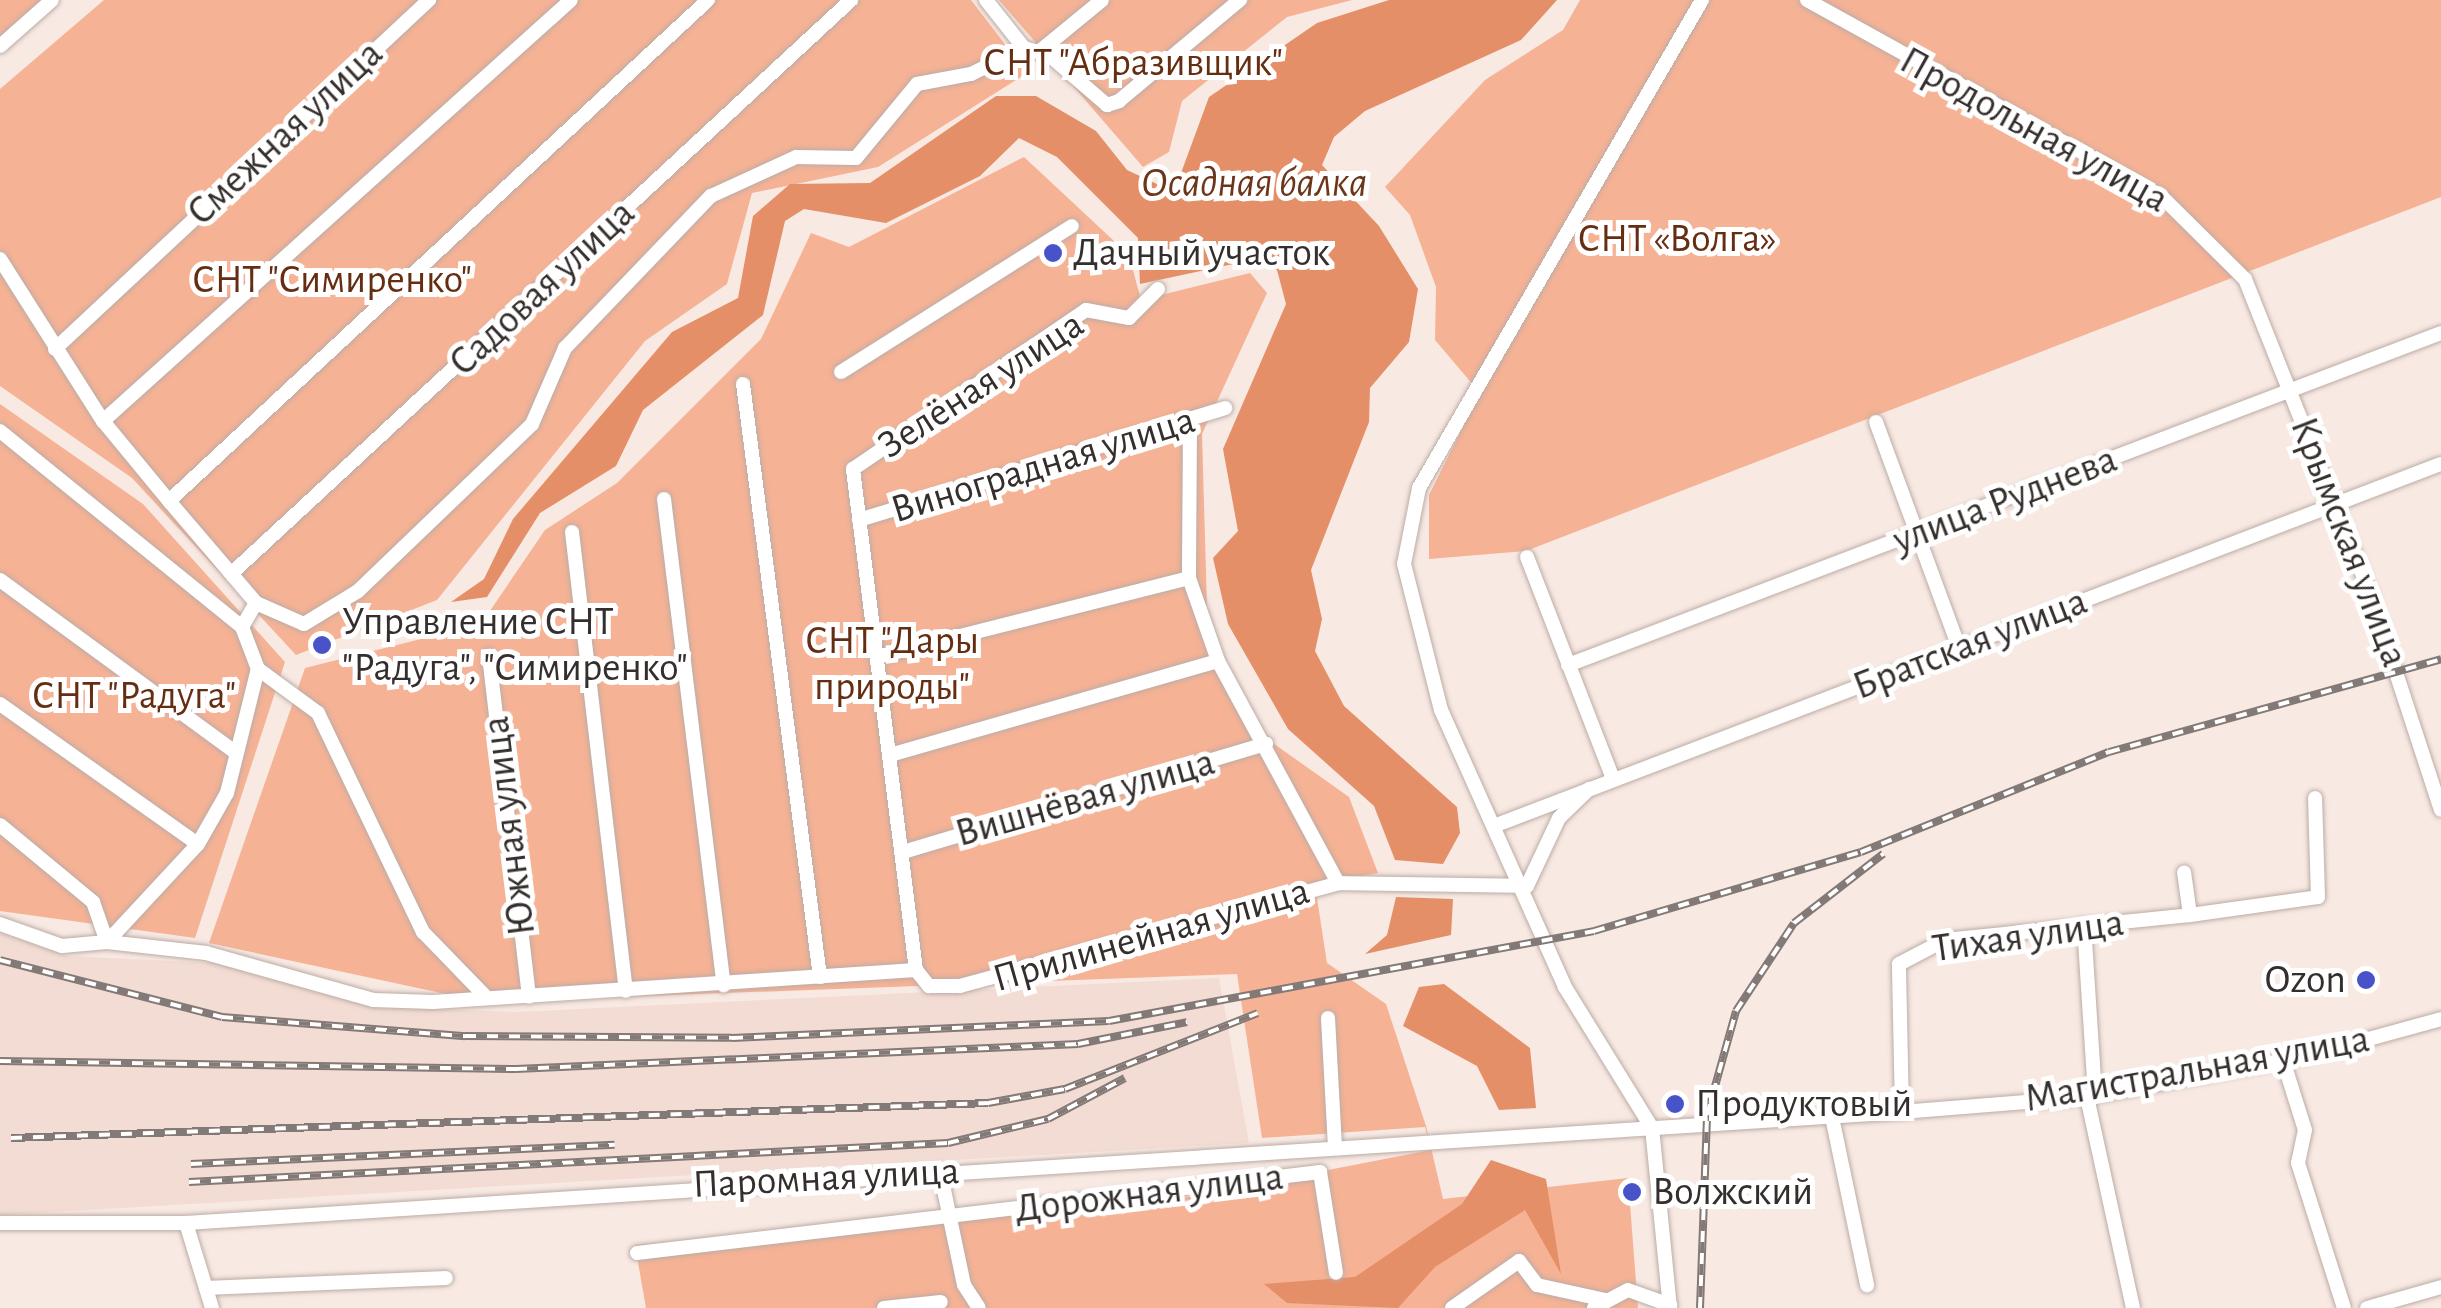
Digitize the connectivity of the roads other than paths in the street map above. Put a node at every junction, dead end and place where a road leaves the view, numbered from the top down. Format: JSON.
{"nodes":[{"id":1,"x":52,"y":0,"type":"edge"},
{"id":2,"x":428,"y":0,"type":"edge"},
{"id":3,"x":571,"y":0,"type":"edge"},
{"id":4,"x":708,"y":0,"type":"edge"},
{"id":5,"x":851,"y":0,"type":"edge"},
{"id":6,"x":986,"y":0,"type":"edge"},
{"id":7,"x":1102,"y":0,"type":"edge"},
{"id":8,"x":1240,"y":0,"type":"edge"},
{"id":9,"x":1702,"y":0,"type":"edge"},
{"id":10,"x":1807,"y":0,"type":"edge"},
{"id":11,"x":0,"y":46,"type":"edge"},
{"id":12,"x":1024,"y":48,"type":"junction"},
{"id":13,"x":1040,"y":51,"type":"junction"},
{"id":14,"x":1072,"y":226,"type":"dead end"},
{"id":15,"x":0,"y":260,"type":"edge"},
{"id":16,"x":2245,"y":279,"type":"joint"},
{"id":17,"x":1158,"y":289,"type":"dead end"},
{"id":18,"x":2441,"y":333,"type":"edge"},
{"id":19,"x":54,"y":348,"type":"junction"},
{"id":20,"x":841,"y":372,"type":"dead end"},
{"id":21,"x":743,"y":384,"type":"dead end"},
{"id":22,"x":2291,"y":390,"type":"junction"},
{"id":23,"x":1225,"y":408,"type":"dead end"},
{"id":24,"x":103,"y":421,"type":"junction"},
{"id":25,"x":1876,"y":422,"type":"dead end"},
{"id":26,"x":1190,"y":426,"type":"junction"},
{"id":27,"x":0,"y":431,"type":"edge"},
{"id":28,"x":2441,"y":464,"type":"edge"},
{"id":29,"x":664,"y":499,"type":"dead end"},
{"id":30,"x":169,"y":501,"type":"junction"},
{"id":31,"x":2336,"y":506,"type":"junction"},
{"id":32,"x":859,"y":520,"type":"junction"},
{"id":33,"x":572,"y":532,"type":"dead end"},
{"id":34,"x":1918,"y":533,"type":"junction"},
{"id":35,"x":1527,"y":557,"type":"dead end"},
{"id":36,"x":231,"y":574,"type":"junction"},
{"id":37,"x":1189,"y":578,"type":"junction"},
{"id":38,"x":0,"y":580,"type":"edge"},
{"id":39,"x":256,"y":604,"type":"junction"},
{"id":40,"x":242,"y":627,"type":"junction"},
{"id":41,"x":1959,"y":648,"type":"junction"},
{"id":42,"x":489,"y":656,"type":"dead end"},
{"id":43,"x":877,"y":657,"type":"junction"},
{"id":44,"x":1218,"y":661,"type":"junction"},
{"id":45,"x":1568,"y":665,"type":"junction"},
{"id":46,"x":258,"y":669,"type":"junction"},
{"id":47,"x":0,"y":704,"type":"edge"},
{"id":48,"x":1266,"y":744,"type":"junction"},
{"id":49,"x":236,"y":752,"type":"junction"},
{"id":50,"x":890,"y":755,"type":"junction"},
{"id":51,"x":1612,"y":779,"type":"junction"},
{"id":52,"x":1589,"y":789,"type":"junction"},
{"id":53,"x":2315,"y":798,"type":"dead end"},
{"id":54,"x":2441,"y":810,"type":"edge"},
{"id":55,"x":1499,"y":824,"type":"junction"},
{"id":56,"x":0,"y":825,"type":"edge"},
{"id":57,"x":198,"y":844,"type":"junction"},
{"id":58,"x":904,"y":852,"type":"junction"},
{"id":59,"x":2184,"y":872,"type":"dead end"},
{"id":60,"x":1338,"y":883,"type":"junction"},
{"id":61,"x":1527,"y":886,"type":"junction"},
{"id":62,"x":2190,"y":915,"type":"junction"},
{"id":63,"x":0,"y":924,"type":"edge"},
{"id":64,"x":2084,"y":926,"type":"junction"},
{"id":65,"x":107,"y":942,"type":"junction"},
{"id":66,"x":916,"y":970,"type":"junction"},
{"id":67,"x":820,"y":977,"type":"junction"},
{"id":68,"x":724,"y":984,"type":"junction"},
{"id":69,"x":626,"y":991,"type":"junction"},
{"id":70,"x":484,"y":994,"type":"junction"},
{"id":71,"x":528,"y":996,"type":"junction"},
{"id":72,"x":1328,"y":1018,"type":"dead end"},
{"id":73,"x":2441,"y":1019,"type":"edge"},
{"id":74,"x":2283,"y":1060,"type":"junction"},
{"id":75,"x":2091,"y":1096,"type":"junction"},
{"id":76,"x":1902,"y":1112,"type":"junction"},
{"id":77,"x":1832,"y":1117,"type":"junction"},
{"id":78,"x":1652,"y":1128,"type":"junction"},
{"id":79,"x":1335,"y":1148,"type":"junction"},
{"id":80,"x":940,"y":1172,"type":"junction"},
{"id":81,"x":950,"y":1216,"type":"junction"},
{"id":82,"x":0,"y":1223,"type":"edge"},
{"id":83,"x":186,"y":1223,"type":"junction"},
{"id":84,"x":637,"y":1254,"type":"dead end"},
{"id":85,"x":1336,"y":1274,"type":"dead end"},
{"id":86,"x":446,"y":1278,"type":"dead end"},
{"id":87,"x":1868,"y":1285,"type":"dead end"},
{"id":88,"x":964,"y":1286,"type":"junction"},
{"id":89,"x":2441,"y":1287,"type":"edge"},
{"id":90,"x":206,"y":1288,"type":"junction"},
{"id":91,"x":1600,"y":1304,"type":"edge"},
{"id":92,"x":937,"y":1305,"type":"edge"},
{"id":93,"x":1668,"y":1307,"type":"edge"},
{"id":94,"x":212,"y":1308,"type":"edge"},
{"id":95,"x":884,"y":1308,"type":"edge"},
{"id":96,"x":979,"y":1308,"type":"edge"},
{"id":97,"x":1452,"y":1308,"type":"edge"},
{"id":98,"x":2133,"y":1308,"type":"edge"},
{"id":99,"x":2344,"y":1308,"type":"edge"},
{"id":100,"x":2367,"y":1308,"type":"edge"}],
"edges":[{"from":1,"to":11,"type":"street"},
{"from":2,"to":19,"type":"street","name":"Смежная улица"},
{"from":3,"to":24,"type":"street"},
{"from":4,"to":30,"type":"street"},
{"from":5,"to":36,"type":"street","name":"Садовая улица"},
{"from":6,"to":12,"type":"street"},
{"from":7,"to":13,"type":"street"},
{"from":8,"to":13,"type":"street"},
{"from":9,"to":55,"type":"street"},
{"from":10,"to":16,"type":"street","name":"Продольная улица"},
{"from":12,"to":13,"type":"street"},
{"from":12,"to":39,"type":"street"},
{"from":14,"to":20,"type":"street"},
{"from":15,"to":19,"type":"street"},
{"from":16,"to":22,"type":"street","name":"Крымская улица"},
{"from":17,"to":32,"type":"street","name":"Зелёная улица"},
{"from":18,"to":22,"type":"street","name":"улица Руднева"},
{"from":19,"to":24,"type":"street"},
{"from":21,"to":67,"type":"street"},
{"from":22,"to":31,"type":"street","name":"Крымская улица"},
{"from":22,"to":34,"type":"street","name":"улица Руднева"},
{"from":23,"to":26,"type":"street","name":"Виноградная улица"},
{"from":24,"to":30,"type":"street"},
{"from":25,"to":34,"type":"street"},
{"from":26,"to":32,"type":"street","name":"Виноградная улица"},
{"from":26,"to":37,"type":"street"},
{"from":27,"to":40,"type":"street"},
{"from":28,"to":31,"type":"street","name":"Братская улица"},
{"from":29,"to":68,"type":"street"},
{"from":30,"to":36,"type":"street"},
{"from":31,"to":41,"type":"street","name":"Братская улица"},
{"from":31,"to":54,"type":"street","name":"Крымская улица"},
{"from":32,"to":43,"type":"street"},
{"from":33,"to":69,"type":"street"},
{"from":34,"to":41,"type":"street"},
{"from":34,"to":45,"type":"street","name":"улица Руднева"},
{"from":35,"to":45,"type":"street"},
{"from":36,"to":39,"type":"street"},
{"from":37,"to":43,"type":"street"},
{"from":37,"to":44,"type":"street"},
{"from":38,"to":49,"type":"street"},
{"from":39,"to":40,"type":"street"},
{"from":40,"to":46,"type":"street"},
{"from":41,"to":51,"type":"street","name":"Братская улица"},
{"from":42,"to":71,"type":"street","name":"Южная улица"},
{"from":43,"to":50,"type":"street"},
{"from":44,"to":48,"type":"street"},
{"from":44,"to":50,"type":"street"},
{"from":45,"to":51,"type":"street"},
{"from":46,"to":49,"type":"street"},
{"from":46,"to":70,"type":"street"},
{"from":47,"to":57,"type":"street"},
{"from":48,"to":58,"type":"street","name":"Вишнёвая улица"},
{"from":48,"to":60,"type":"street"},
{"from":49,"to":57,"type":"street"},
{"from":50,"to":58,"type":"street"},
{"from":51,"to":52,"type":"street","name":"Братская улица"},
{"from":52,"to":55,"type":"street","name":"Братская улица"},
{"from":52,"to":61,"type":"street"},
{"from":53,"to":62,"type":"street","name":"Тихая улица"},
{"from":55,"to":61,"type":"street"},
{"from":56,"to":65,"type":"street"},
{"from":57,"to":65,"type":"street"},
{"from":58,"to":66,"type":"street"},
{"from":59,"to":62,"type":"street"},
{"from":60,"to":61,"type":"street","name":"Прилинейная улица"},
{"from":60,"to":66,"type":"street","name":"Прилинейная улица"},
{"from":61,"to":78,"type":"street"},
{"from":62,"to":64,"type":"street","name":"Тихая улица"},
{"from":63,"to":65,"type":"street","name":"Прилинейная улица"},
{"from":64,"to":75,"type":"street"},
{"from":64,"to":76,"type":"street","name":"Тихая улица"},
{"from":65,"to":70,"type":"street","name":"Прилинейная улица"},
{"from":66,"to":67,"type":"street","name":"Прилинейная улица"},
{"from":67,"to":68,"type":"street","name":"Прилинейная улица"},
{"from":68,"to":69,"type":"street","name":"Прилинейная улица"},
{"from":69,"to":71,"type":"street","name":"Прилинейная улица"},
{"from":70,"to":71,"type":"street","name":"Прилинейная улица"},
{"from":72,"to":79,"type":"street"},
{"from":73,"to":74,"type":"street","name":"Магистральная улица"},
{"from":74,"to":75,"type":"street","name":"Магистральная улица"},
{"from":74,"to":99,"type":"street"},
{"from":75,"to":76,"type":"street","name":"Магистральная улица"},
{"from":75,"to":98,"type":"street"},
{"from":76,"to":77,"type":"street","name":"Магистральная улица"},
{"from":77,"to":78,"type":"street","name":"Магистральная улица"},
{"from":77,"to":87,"type":"street"},
{"from":78,"to":79,"type":"street","name":"Паромная улица"},
{"from":78,"to":93,"type":"street"},
{"from":79,"to":80,"type":"street","name":"Паромная улица"},
{"from":80,"to":81,"type":"street"},
{"from":80,"to":83,"type":"street","name":"Паромная улица"},
{"from":81,"to":84,"type":"street","name":"Дорожная улица"},
{"from":81,"to":85,"type":"street","name":"Дорожная улица"},
{"from":81,"to":88,"type":"street"},
{"from":82,"to":83,"type":"street","name":"Паромная улица"},
{"from":83,"to":90,"type":"street"},
{"from":86,"to":90,"type":"street"},
{"from":88,"to":92,"type":"street"},
{"from":88,"to":96,"type":"street"},
{"from":89,"to":100,"type":"street"},
{"from":90,"to":94,"type":"street"},
{"from":91,"to":93,"type":"street"},
{"from":91,"to":97,"type":"street"},
{"from":92,"to":95,"type":"street"}]}
